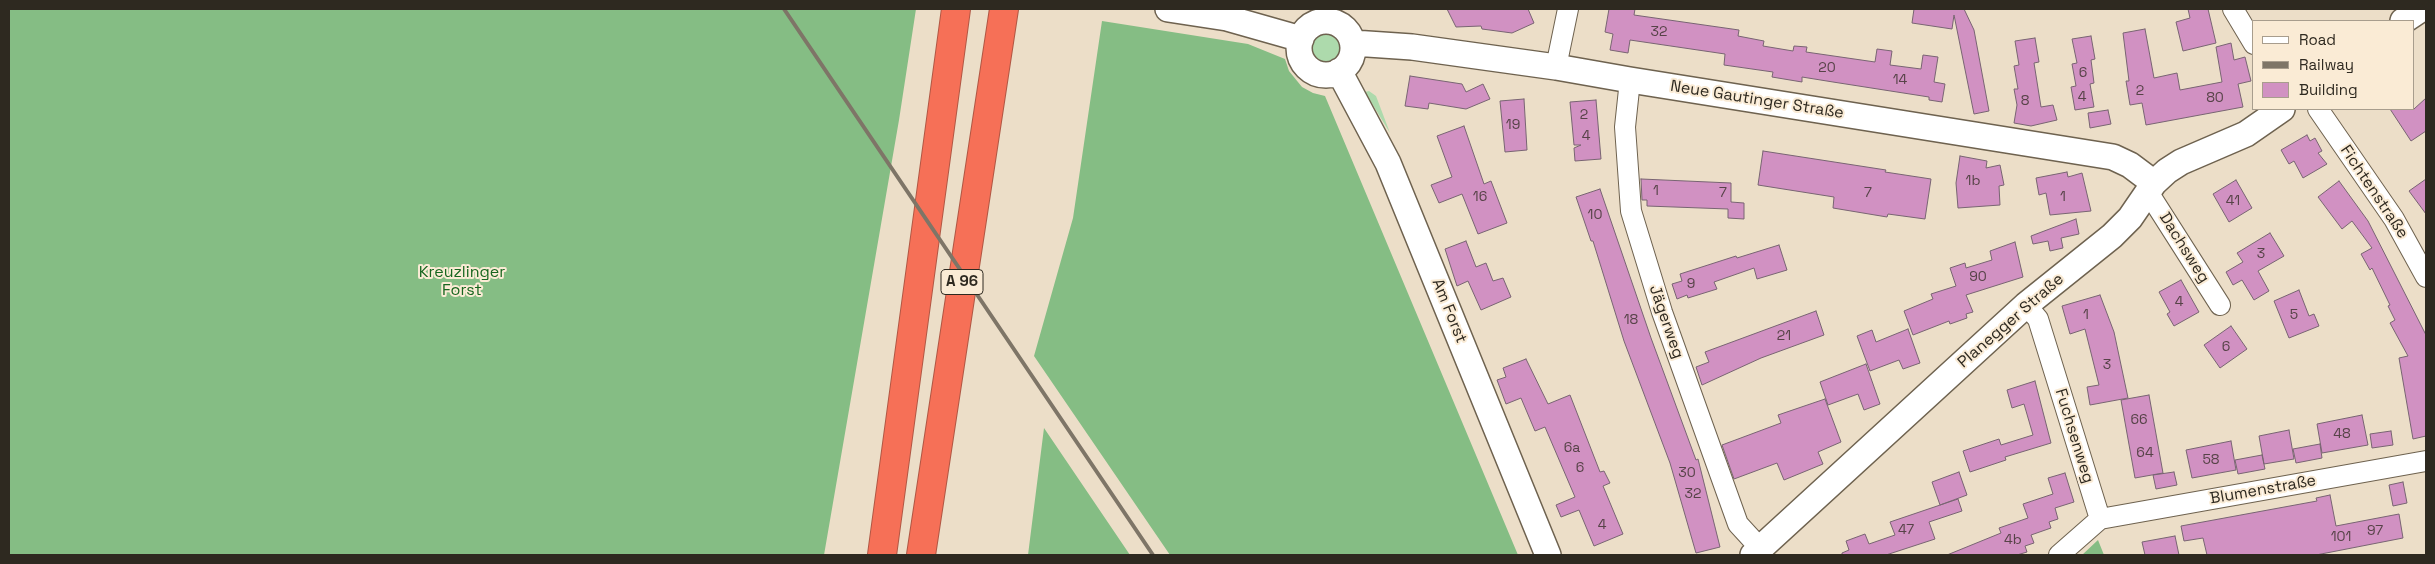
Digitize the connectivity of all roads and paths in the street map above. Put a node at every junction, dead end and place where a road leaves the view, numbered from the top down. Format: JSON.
{"nodes":[{"id":1,"x":956,"y":9,"type":"edge"},
{"id":2,"x":1004,"y":9,"type":"edge"},
{"id":3,"x":1168,"y":9,"type":"edge"},
{"id":4,"x":1568,"y":9,"type":"edge"},
{"id":5,"x":2233,"y":9,"type":"edge"},
{"id":6,"x":2421,"y":9,"type":"edge"},
{"id":7,"x":1326,"y":15,"type":"edge"},
{"id":8,"x":2404,"y":20,"type":"edge"},
{"id":9,"x":1301,"y":39,"type":"junction"},
{"id":10,"x":2252,"y":41,"type":"edge"},
{"id":11,"x":1353,"y":43,"type":"junction"},
{"id":12,"x":1556,"y":66,"type":"junction"},
{"id":13,"x":1339,"y":71,"type":"junction"},
{"id":14,"x":1630,"y":80,"type":"junction"},
{"id":15,"x":2281,"y":110,"type":"edge"},
{"id":16,"x":2319,"y":110,"type":"edge"},
{"id":17,"x":2151,"y":188,"type":"junction"},
{"id":18,"x":2426,"y":277,"type":"edge"},
{"id":19,"x":2220,"y":304,"type":"dead end"},
{"id":20,"x":2026,"y":305,"type":"junction"},
{"id":21,"x":2426,"y":461,"type":"edge"},
{"id":22,"x":2100,"y":519,"type":"junction"},
{"id":23,"x":1757,"y":552,"type":"edge"},
{"id":24,"x":882,"y":555,"type":"edge"},
{"id":25,"x":921,"y":555,"type":"edge"},
{"id":26,"x":1548,"y":555,"type":"edge"},
{"id":27,"x":2059,"y":555,"type":"edge"}],
"edges":[{"from":1,"to":24,"type":"highway","number":"A 96"},
{"from":2,"to":25,"type":"highway","number":"A 96"},
{"from":3,"to":9,"type":"street"},
{"from":4,"to":12,"type":"street"},
{"from":5,"to":10,"type":"street"},
{"from":6,"to":8,"type":"street"},
{"from":7,"to":9,"type":"street"},
{"from":7,"to":11,"type":"street"},
{"from":9,"to":13,"type":"street"},
{"from":11,"to":12,"type":"street","name":"Neue Gautinger Straße"},
{"from":11,"to":13,"type":"street"},
{"from":12,"to":14,"type":"street","name":"Neue Gautinger Straße"},
{"from":13,"to":26,"type":"street","name":"Am Forst"},
{"from":14,"to":17,"type":"street","name":"Neue Gautinger Straße"},
{"from":14,"to":23,"type":"street","name":"Jägerweg"},
{"from":15,"to":17,"type":"street","name":"Planegger Straße"},
{"from":16,"to":18,"type":"street","name":"Fichtenstraße"},
{"from":17,"to":19,"type":"street","name":"Dachsweg"},
{"from":17,"to":20,"type":"street","name":"Planegger Straße"},
{"from":20,"to":22,"type":"street","name":"Fuchsenweg"},
{"from":20,"to":23,"type":"street","name":"Planegger Straße"},
{"from":21,"to":22,"type":"street","name":"Blumenstraße"},
{"from":22,"to":27,"type":"street"}]}
